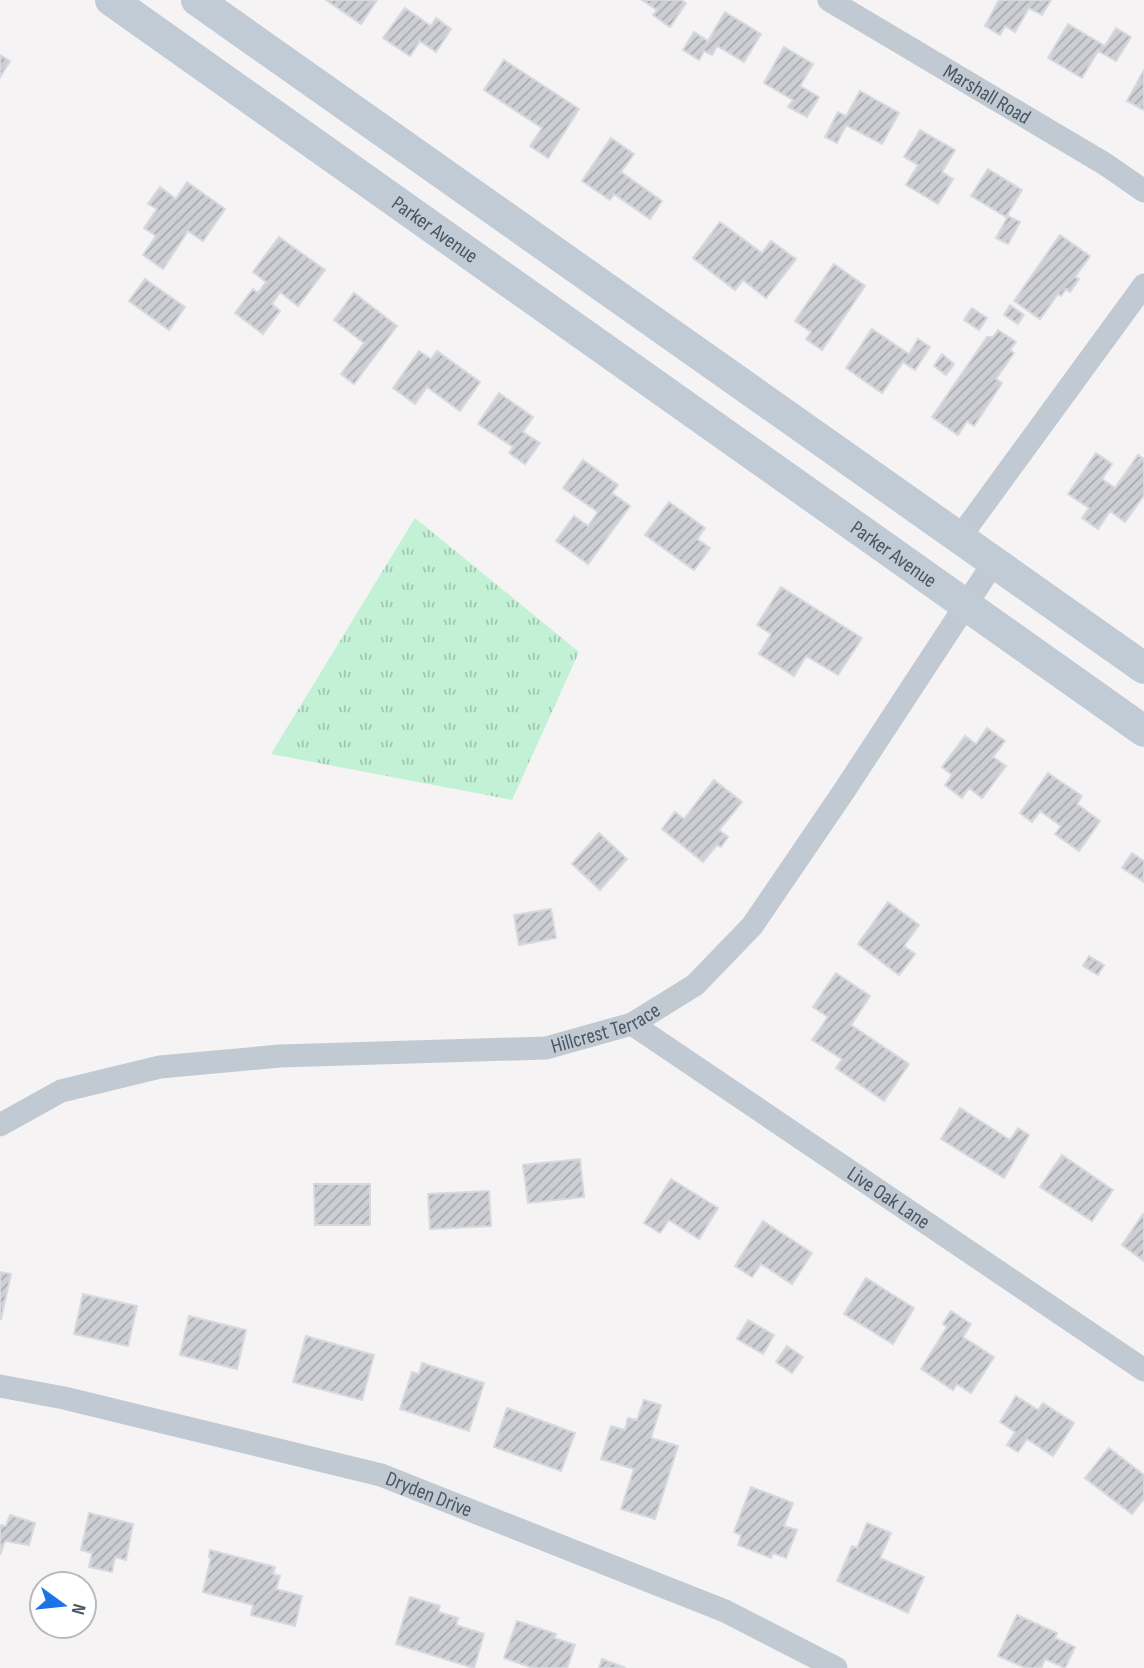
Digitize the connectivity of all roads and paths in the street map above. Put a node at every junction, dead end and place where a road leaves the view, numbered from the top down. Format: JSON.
{"nodes":[{"id":1,"x":111,"y":0,"type":"edge"},
{"id":2,"x":197,"y":0,"type":"edge"},
{"id":3,"x":829,"y":0,"type":"edge"},
{"id":4,"x":358,"y":114,"type":"junction"},
{"id":5,"x":329,"y":155,"type":"junction"},
{"id":6,"x":1144,"y":191,"type":"edge"},
{"id":7,"x":1144,"y":285,"type":"edge"},
{"id":8,"x":673,"y":335,"type":"junction"},
{"id":9,"x":643,"y":377,"type":"junction"},
{"id":10,"x":960,"y":537,"type":"junction"},
{"id":11,"x":994,"y":562,"type":"junction"},
{"id":12,"x":966,"y":606,"type":"junction"},
{"id":13,"x":1144,"y":668,"type":"edge"},
{"id":14,"x":1144,"y":731,"type":"edge"},
{"id":15,"x":632,"y":1024,"type":"junction"},
{"id":16,"x":0,"y":1125,"type":"edge"},
{"id":17,"x":1144,"y":1370,"type":"edge"},
{"id":18,"x":0,"y":1386,"type":"edge"},
{"id":19,"x":835,"y":1668,"type":"edge"}],
"edges":[{"from":1,"to":5,"type":"street","name":"Parker Avenue"},
{"from":2,"to":4,"type":"street"},
{"from":3,"to":6,"type":"street","name":"Marshall Road"},
{"from":4,"to":5,"type":"street"},
{"from":4,"to":8,"type":"street"},
{"from":5,"to":9,"type":"street","name":"Parker Avenue"},
{"from":7,"to":10,"type":"street"},
{"from":8,"to":9,"type":"street"},
{"from":8,"to":10,"type":"street"},
{"from":9,"to":12,"type":"street","name":"Parker Avenue"},
{"from":10,"to":11,"type":"street"},
{"from":11,"to":12,"type":"street","name":"Hillcrest Terrace"},
{"from":11,"to":13,"type":"street"},
{"from":12,"to":14,"type":"street","name":"Parker Avenue"},
{"from":12,"to":15,"type":"street","name":"Hillcrest Terrace"},
{"from":15,"to":16,"type":"street","name":"Hillcrest Terrace"},
{"from":15,"to":17,"type":"street","name":"Live Oak Lane"},
{"from":18,"to":19,"type":"street","name":"Dryden Drive"}]}
